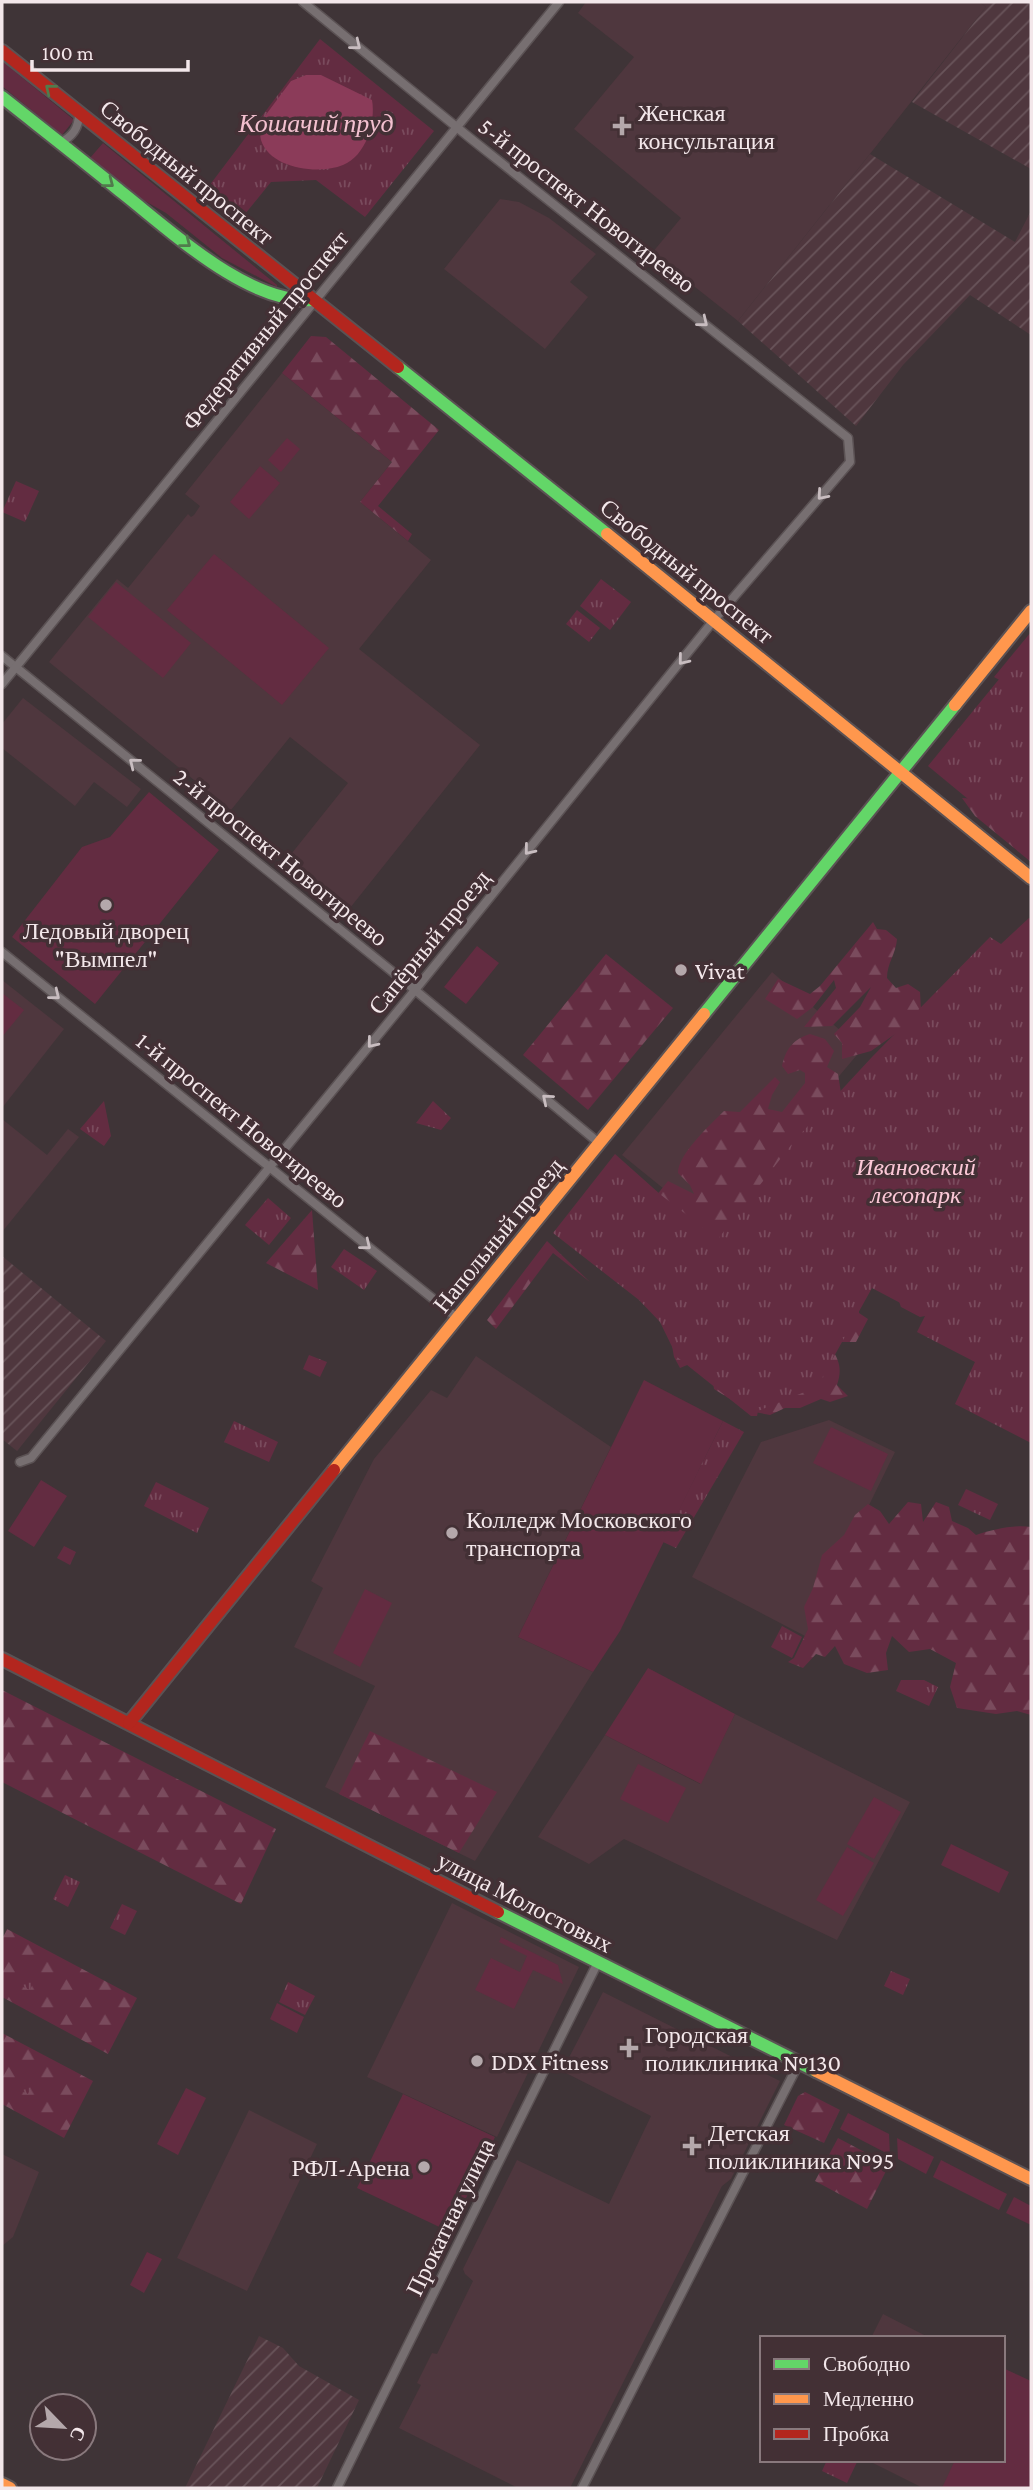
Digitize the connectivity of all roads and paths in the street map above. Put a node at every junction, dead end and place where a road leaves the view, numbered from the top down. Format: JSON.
{"nodes":[{"id":1,"x":303,"y":2,"type":"edge"},
{"id":2,"x":559,"y":2,"type":"edge"},
{"id":3,"x":2,"y":51,"type":"edge"},
{"id":4,"x":2,"y":97,"type":"edge"},
{"id":5,"x":79,"y":113,"type":"junction"},
{"id":6,"x":457,"y":128,"type":"junction"},
{"id":7,"x":59,"y":143,"type":"junction"},
{"id":8,"x":313,"y":300,"type":"junction"},
{"id":9,"x":848,"y":438,"type":"joint"},
{"id":10,"x":1031,"y":611,"type":"edge"},
{"id":11,"x":715,"y":620,"type":"junction"},
{"id":12,"x":2,"y":656,"type":"edge"},
{"id":13,"x":16,"y":667,"type":"junction"},
{"id":14,"x":2,"y":684,"type":"edge"},
{"id":15,"x":898,"y":772,"type":"junction"},
{"id":16,"x":1031,"y":878,"type":"edge"},
{"id":17,"x":2,"y":952,"type":"edge"},
{"id":18,"x":415,"y":990,"type":"junction"},
{"id":19,"x":599,"y":1143,"type":"junction"},
{"id":20,"x":270,"y":1168,"type":"junction"},
{"id":21,"x":457,"y":1318,"type":"junction"},
{"id":22,"x":20,"y":1462,"type":"dead end"},
{"id":23,"x":2,"y":1659,"type":"edge"},
{"id":24,"x":129,"y":1723,"type":"junction"},
{"id":25,"x":598,"y":1962,"type":"junction"},
{"id":26,"x":799,"y":2063,"type":"junction"},
{"id":27,"x":1031,"y":2179,"type":"edge"},
{"id":28,"x":2,"y":2484,"type":"edge"},
{"id":29,"x":10,"y":2488,"type":"edge"},
{"id":30,"x":337,"y":2488,"type":"edge"},
{"id":31,"x":582,"y":2488,"type":"edge"}],
"edges":[{"from":1,"to":6,"type":"street","name":"5-й проспект Новогиреево","one_way":true},
{"from":2,"to":6,"type":"street","name":"Федеративный проспект"},
{"from":5,"to":3,"type":"street","name":"Свободный проспект","one_way":true},
{"from":4,"to":7,"type":"street","name":"Свободный проспект"},
{"from":5,"to":7,"type":"street"},
{"from":5,"to":8,"type":"street","name":"Свободный проспект"},
{"from":6,"to":8,"type":"street","name":"Федеративный проспект"},
{"from":6,"to":9,"type":"street","name":"5-й проспект Новогиреево","one_way":true},
{"from":7,"to":8,"type":"street","name":"Свободный проспект","one_way":true},
{"from":8,"to":11,"type":"street","name":"Свободный проспект"},
{"from":8,"to":13,"type":"street","name":"Федеративный проспект"},
{"from":9,"to":11,"type":"street","name":"Сапёрный проезд","one_way":true},
{"from":10,"to":15,"type":"street","name":"Напольный проезд"},
{"from":11,"to":15,"type":"street","name":"Свободный проспект"},
{"from":11,"to":18,"type":"street","name":"Сапёрный проезд","one_way":true},
{"from":12,"to":13,"type":"street","name":"2-й проспект Новогиреево"},
{"from":13,"to":14,"type":"street","name":"Федеративный проспект"},
{"from":18,"to":13,"type":"street","name":"2-й проспект Новогиреево","one_way":true},
{"from":15,"to":16,"type":"street","name":"Свободный проспект"},
{"from":15,"to":19,"type":"street","name":"Напольный проезд"},
{"from":17,"to":20,"type":"street","name":"1-й проспект Новогиреево","one_way":true},
{"from":19,"to":18,"type":"street","name":"2-й проспект Новогиреево","one_way":true},
{"from":18,"to":20,"type":"street","name":"Сапёрный проезд","one_way":true},
{"from":19,"to":21,"type":"street","name":"Напольный проезд"},
{"from":20,"to":21,"type":"street","name":"1-й проспект Новогиреево","one_way":true},
{"from":20,"to":22,"type":"street","name":"Сапёрный проезд"},
{"from":21,"to":24,"type":"street","name":"Напольный проезд"},
{"from":23,"to":24,"type":"street","name":"улица Молостовых"},
{"from":24,"to":25,"type":"street","name":"улица Молостовых"},
{"from":25,"to":26,"type":"street","name":"улица Молостовых"},
{"from":25,"to":30,"type":"street","name":"Прокатная улица"},
{"from":26,"to":27,"type":"street","name":"улица Молостовых"},
{"from":26,"to":31,"type":"street"},
{"from":28,"to":29,"type":"street"}]}
